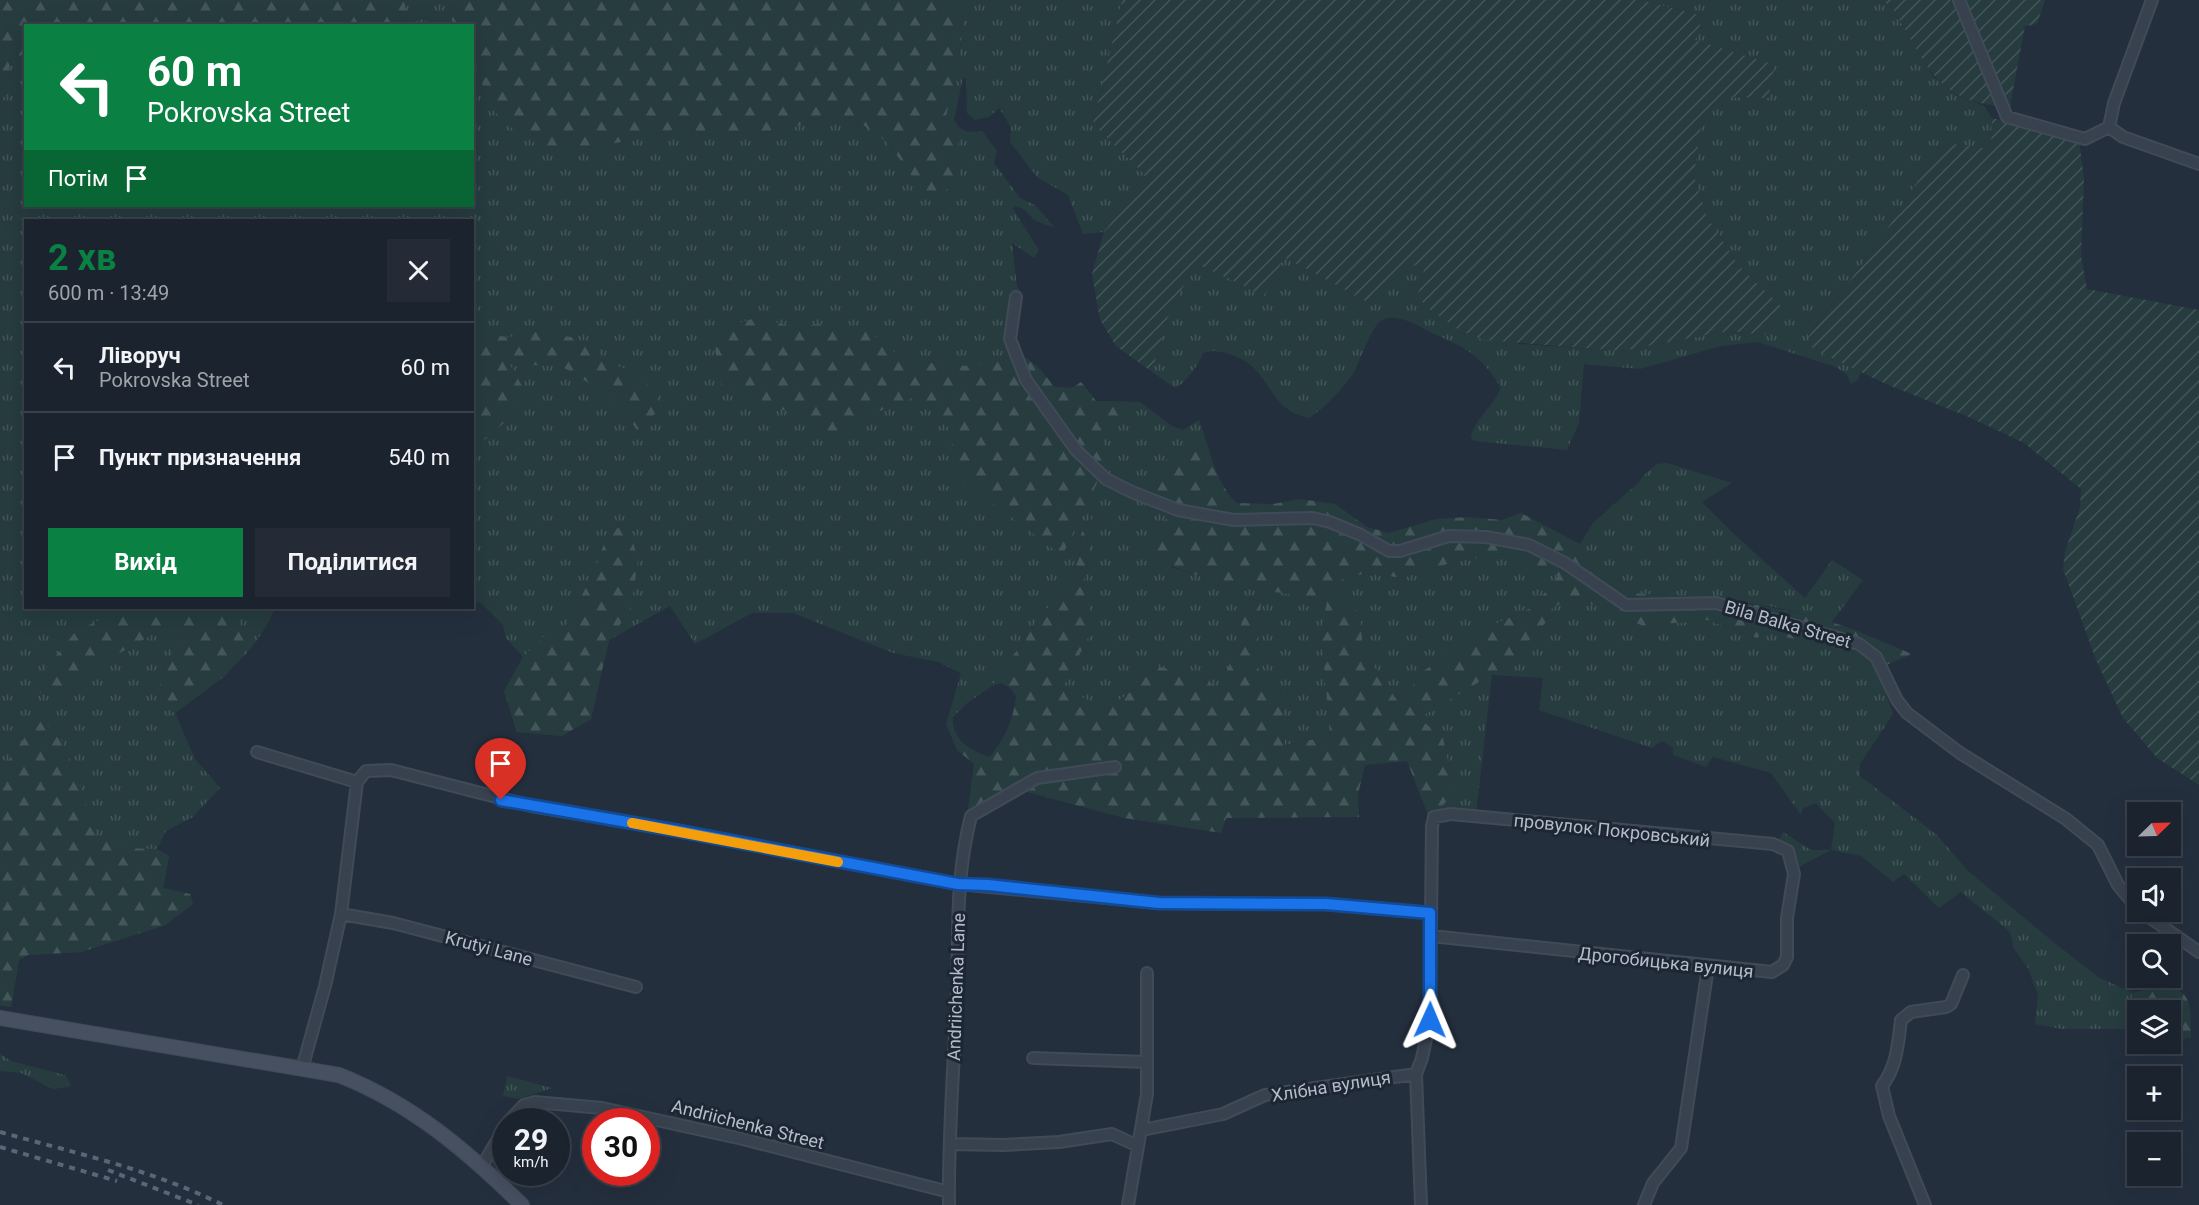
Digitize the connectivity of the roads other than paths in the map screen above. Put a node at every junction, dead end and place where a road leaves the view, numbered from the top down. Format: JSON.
{"nodes":[{"id":1,"x":1959,"y":0,"type":"edge"},
{"id":2,"x":2152,"y":0,"type":"edge"},
{"id":3,"x":2109,"y":127,"type":"junction"},
{"id":4,"x":2199,"y":164,"type":"edge"},
{"id":5,"x":1016,"y":297,"type":"dead end"},
{"id":6,"x":257,"y":752,"type":"dead end"},
{"id":7,"x":1115,"y":767,"type":"dead end"},
{"id":8,"x":357,"y":782,"type":"junction"},
{"id":9,"x":1788,"y":851,"type":"joint"},
{"id":10,"x":958,"y":884,"type":"junction"},
{"id":11,"x":2127,"y":896,"type":"edge"},
{"id":12,"x":1430,"y":913,"type":"junction"},
{"id":13,"x":341,"y":914,"type":"junction"},
{"id":14,"x":2156,"y":922,"type":"edge"},
{"id":15,"x":1431,"y":936,"type":"junction"},
{"id":16,"x":2199,"y":952,"type":"edge"},
{"id":17,"x":1708,"y":966,"type":"junction"},
{"id":18,"x":1147,"y":973,"type":"dead end"},
{"id":19,"x":1963,"y":975,"type":"dead end"},
{"id":20,"x":636,"y":987,"type":"dead end"},
{"id":21,"x":0,"y":1018,"type":"edge"},
{"id":22,"x":1033,"y":1058,"type":"dead end"},
{"id":23,"x":1146,"y":1062,"type":"junction"},
{"id":24,"x":302,"y":1069,"type":"junction"},
{"id":25,"x":1416,"y":1074,"type":"junction"},
{"id":26,"x":521,"y":1108,"type":"edge"},
{"id":27,"x":1142,"y":1130,"type":"junction"},
{"id":28,"x":951,"y":1144,"type":"junction"},
{"id":29,"x":1138,"y":1146,"type":"junction"},
{"id":30,"x":492,"y":1149,"type":"edge"},
{"id":31,"x":482,"y":1166,"type":"junction"},
{"id":32,"x":949,"y":1192,"type":"junction"},
{"id":33,"x":522,"y":1205,"type":"edge"},
{"id":34,"x":950,"y":1205,"type":"edge"},
{"id":35,"x":1128,"y":1205,"type":"edge"},
{"id":36,"x":1421,"y":1205,"type":"edge"},
{"id":37,"x":1644,"y":1205,"type":"edge"},
{"id":38,"x":1925,"y":1205,"type":"edge"}],
"edges":[{"from":1,"to":3,"type":"street"},
{"from":2,"to":3,"type":"street"},
{"from":3,"to":4,"type":"street"},
{"from":5,"to":11,"type":"street","name":"Bila Balka Street"},
{"from":6,"to":8,"type":"street"},
{"from":7,"to":10,"type":"street","name":"Andriichenka Lane"},
{"from":8,"to":10,"type":"street"},
{"from":8,"to":13,"type":"street"},
{"from":9,"to":12,"type":"street","name":"провулок Покровський"},
{"from":9,"to":17,"type":"street","name":"Дрогобицька вулиця"},
{"from":10,"to":12,"type":"street"},
{"from":10,"to":28,"type":"street","name":"Andriichenka Lane"},
{"from":12,"to":15,"type":"street"},
{"from":13,"to":20,"type":"street","name":"Krutyi Lane"},
{"from":13,"to":24,"type":"street"},
{"from":14,"to":16,"type":"street"},
{"from":15,"to":17,"type":"street","name":"Дрогобицька вулиця"},
{"from":15,"to":25,"type":"street"},
{"from":17,"to":37,"type":"street"},
{"from":18,"to":23,"type":"street"},
{"from":19,"to":38,"type":"street"},
{"from":21,"to":24,"type":"street"},
{"from":22,"to":23,"type":"street"},
{"from":23,"to":27,"type":"street"},
{"from":24,"to":31,"type":"street"},
{"from":25,"to":27,"type":"street","name":"Хлібна вулиця"},
{"from":25,"to":36,"type":"street"},
{"from":26,"to":32,"type":"street","name":"Andriichenka Street"},
{"from":27,"to":29,"type":"street"},
{"from":28,"to":29,"type":"street"},
{"from":28,"to":32,"type":"street","name":"Andriichenka Lane"},
{"from":29,"to":35,"type":"street"},
{"from":30,"to":31,"type":"street","name":"Andriichenka Street"},
{"from":31,"to":33,"type":"street"},
{"from":32,"to":34,"type":"street","name":"Andriichenka Lane"}]}
